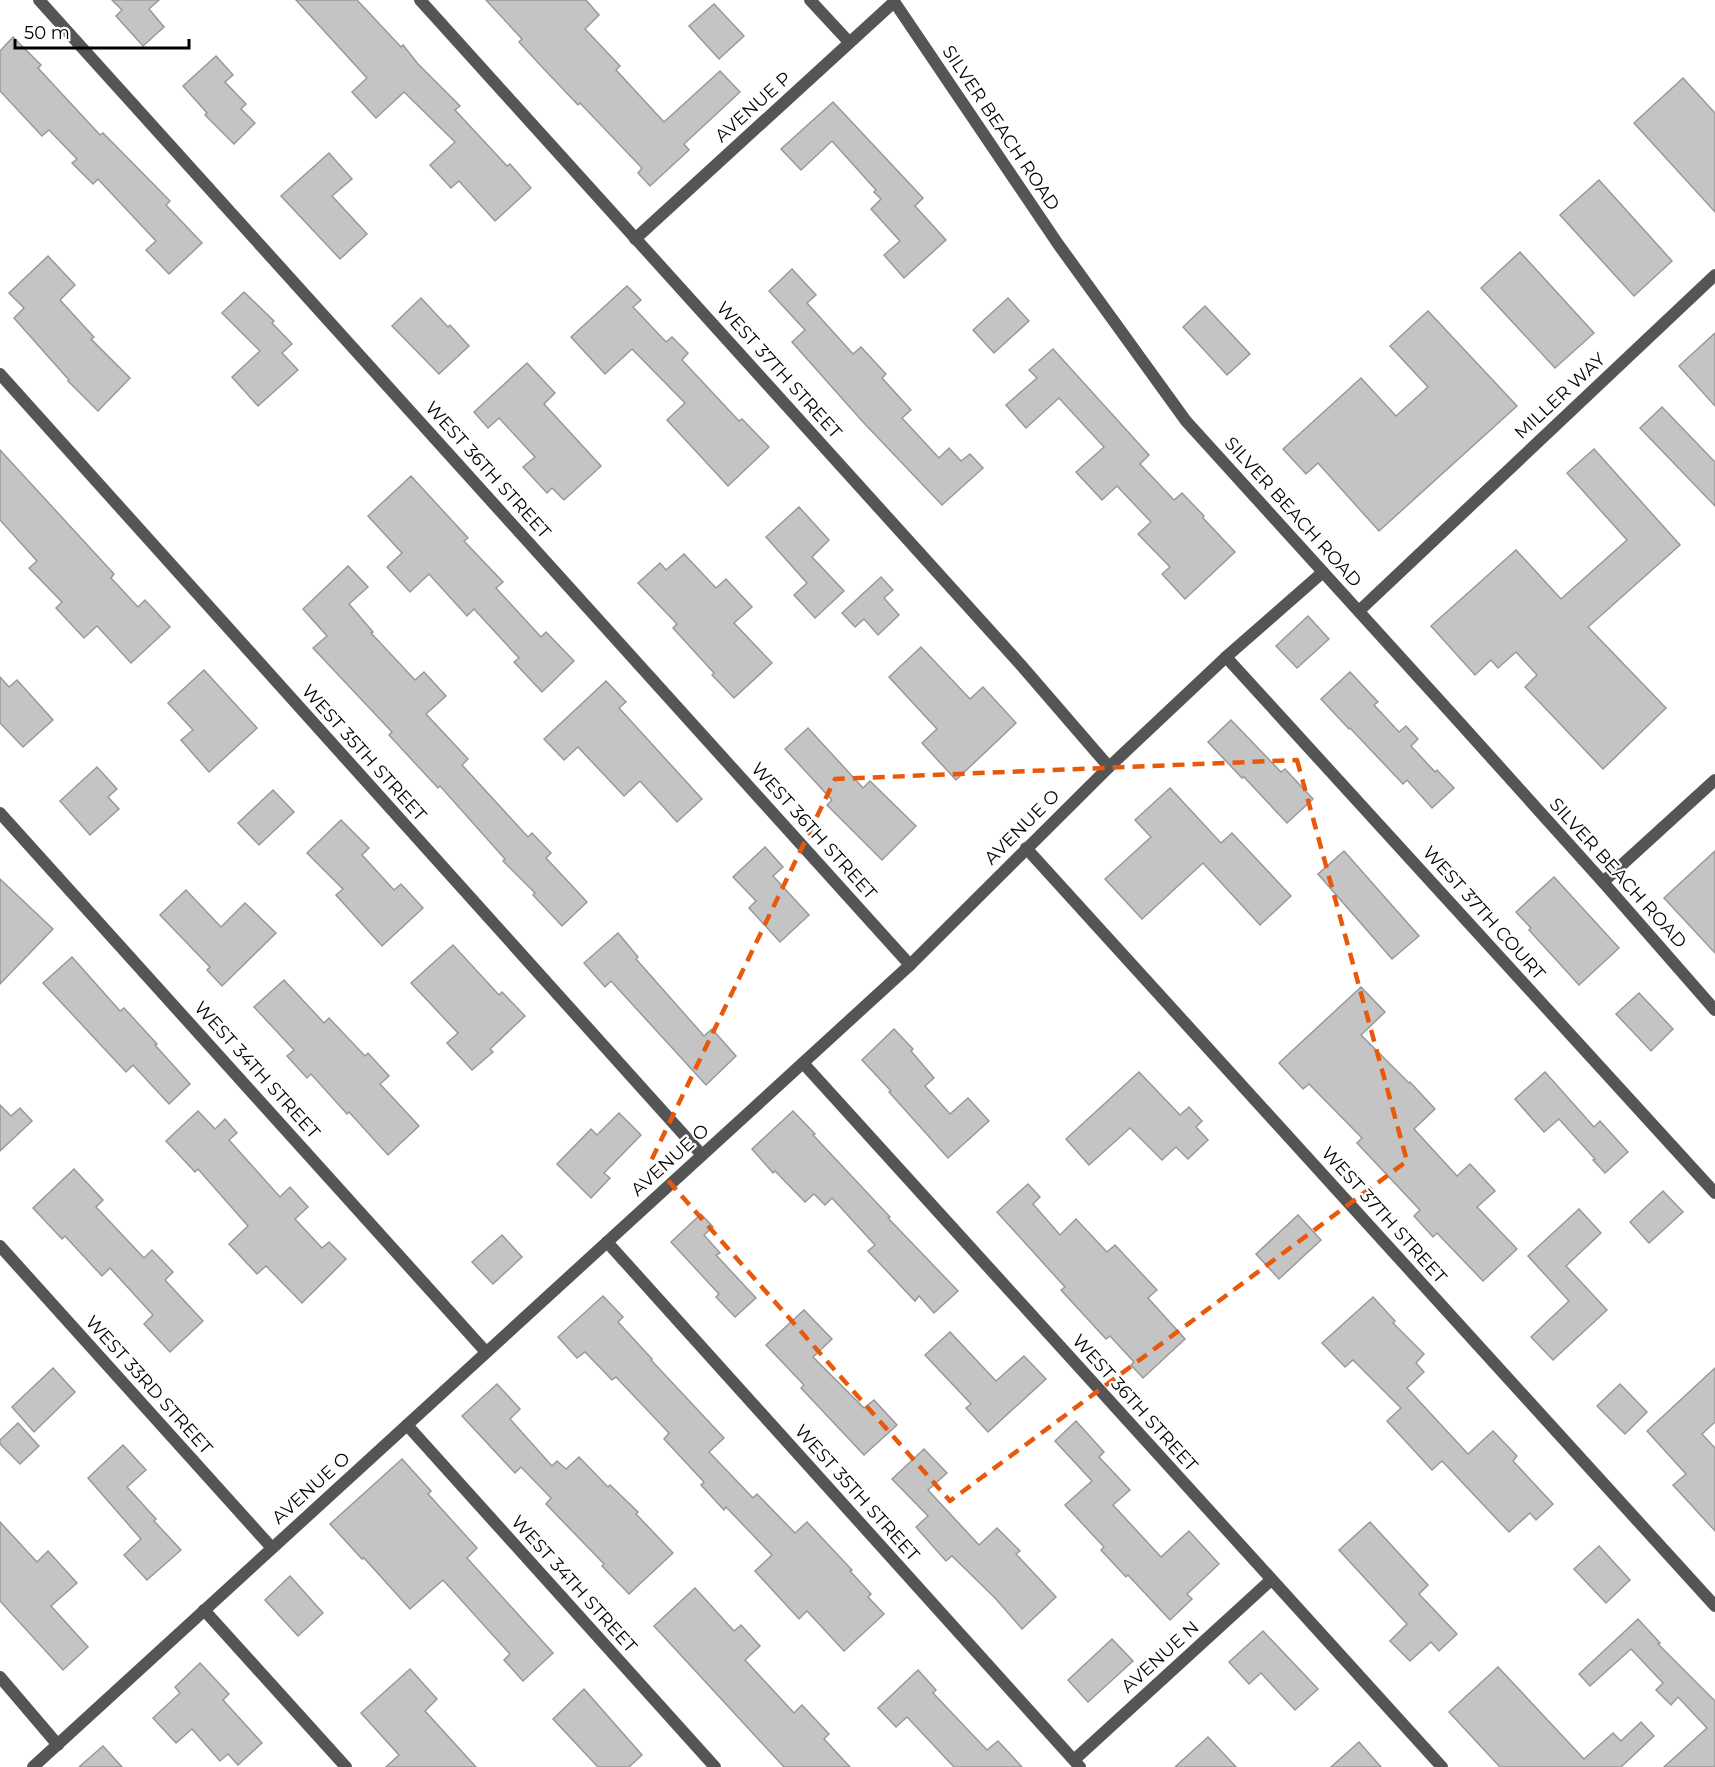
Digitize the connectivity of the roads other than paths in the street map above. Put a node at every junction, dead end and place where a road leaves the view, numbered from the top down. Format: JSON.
{"nodes":[{"id":1,"x":39,"y":0,"type":"edge"},
{"id":2,"x":420,"y":0,"type":"edge"},
{"id":3,"x":810,"y":0,"type":"edge"},
{"id":4,"x":893,"y":1,"type":"edge"},
{"id":5,"x":849,"y":42,"type":"junction"},
{"id":6,"x":635,"y":239,"type":"junction"},
{"id":7,"x":1715,"y":275,"type":"edge"},
{"id":8,"x":0,"y":374,"type":"edge"},
{"id":9,"x":1323,"y":573,"type":"junction"},
{"id":10,"x":1359,"y":611,"type":"junction"},
{"id":11,"x":1226,"y":657,"type":"junction"},
{"id":12,"x":1109,"y":767,"type":"junction"},
{"id":13,"x":1715,"y":780,"type":"edge"},
{"id":14,"x":0,"y":813,"type":"edge"},
{"id":15,"x":1026,"y":848,"type":"junction"},
{"id":16,"x":1603,"y":882,"type":"junction"},
{"id":17,"x":910,"y":965,"type":"junction"},
{"id":18,"x":1715,"y":1010,"type":"edge"},
{"id":19,"x":803,"y":1063,"type":"junction"},
{"id":20,"x":702,"y":1155,"type":"junction"},
{"id":21,"x":1715,"y":1193,"type":"edge"},
{"id":22,"x":606,"y":1242,"type":"junction"},
{"id":23,"x":0,"y":1246,"type":"edge"},
{"id":24,"x":486,"y":1352,"type":"junction"},
{"id":25,"x":407,"y":1425,"type":"junction"},
{"id":26,"x":272,"y":1548,"type":"junction"},
{"id":27,"x":1271,"y":1580,"type":"junction"},
{"id":28,"x":1715,"y":1606,"type":"edge"},
{"id":29,"x":204,"y":1610,"type":"junction"},
{"id":30,"x":0,"y":1677,"type":"edge"},
{"id":31,"x":58,"y":1744,"type":"junction"},
{"id":32,"x":1077,"y":1764,"type":"edge"},
{"id":33,"x":33,"y":1767,"type":"edge"},
{"id":34,"x":346,"y":1767,"type":"edge"},
{"id":35,"x":715,"y":1767,"type":"edge"},
{"id":36,"x":1442,"y":1767,"type":"edge"}],
"edges":[{"from":1,"to":17,"type":"street","name":"WEST 36TH STREET"},
{"from":2,"to":6,"type":"street","name":"WEST 37TH STREET"},
{"from":3,"to":5,"type":"street"},
{"from":4,"to":5,"type":"street","name":"AVENUE P"},
{"from":4,"to":9,"type":"street","name":"SILVER BEACH ROAD"},
{"from":5,"to":6,"type":"street","name":"AVENUE P"},
{"from":6,"to":12,"type":"street","name":"WEST 37TH STREET"},
{"from":7,"to":10,"type":"street","name":"MILLER WAY"},
{"from":8,"to":20,"type":"street","name":"WEST 35TH STREET"},
{"from":9,"to":10,"type":"street","name":"SILVER BEACH ROAD"},
{"from":9,"to":11,"type":"street","name":"AVENUE O"},
{"from":10,"to":16,"type":"street","name":"SILVER BEACH ROAD"},
{"from":11,"to":12,"type":"street","name":"AVENUE O"},
{"from":11,"to":21,"type":"street","name":"WEST 37TH COURT"},
{"from":12,"to":15,"type":"street","name":"AVENUE O"},
{"from":13,"to":16,"type":"street"},
{"from":14,"to":24,"type":"street","name":"WEST 34TH STREET"},
{"from":15,"to":17,"type":"street","name":"AVENUE O"},
{"from":15,"to":28,"type":"street","name":"WEST 37TH STREET"},
{"from":16,"to":18,"type":"street","name":"SILVER BEACH ROAD"},
{"from":17,"to":19,"type":"street","name":"AVENUE O"},
{"from":19,"to":20,"type":"street","name":"AVENUE O"},
{"from":19,"to":27,"type":"street","name":"WEST 36TH STREET"},
{"from":20,"to":22,"type":"street","name":"AVENUE O"},
{"from":22,"to":24,"type":"street","name":"AVENUE O"},
{"from":22,"to":32,"type":"street","name":"WEST 35TH STREET"},
{"from":23,"to":26,"type":"street","name":"WEST 33RD STREET"},
{"from":24,"to":25,"type":"street","name":"AVENUE O"},
{"from":25,"to":26,"type":"street","name":"AVENUE O"},
{"from":25,"to":35,"type":"street","name":"WEST 34TH STREET"},
{"from":26,"to":29,"type":"street","name":"AVENUE O"},
{"from":27,"to":32,"type":"street","name":"AVENUE N"},
{"from":27,"to":36,"type":"street","name":"WEST 36TH STREET"},
{"from":29,"to":31,"type":"street","name":"AVENUE O"},
{"from":29,"to":34,"type":"street"},
{"from":30,"to":31,"type":"street"},
{"from":31,"to":33,"type":"street","name":"AVENUE O"}]}
